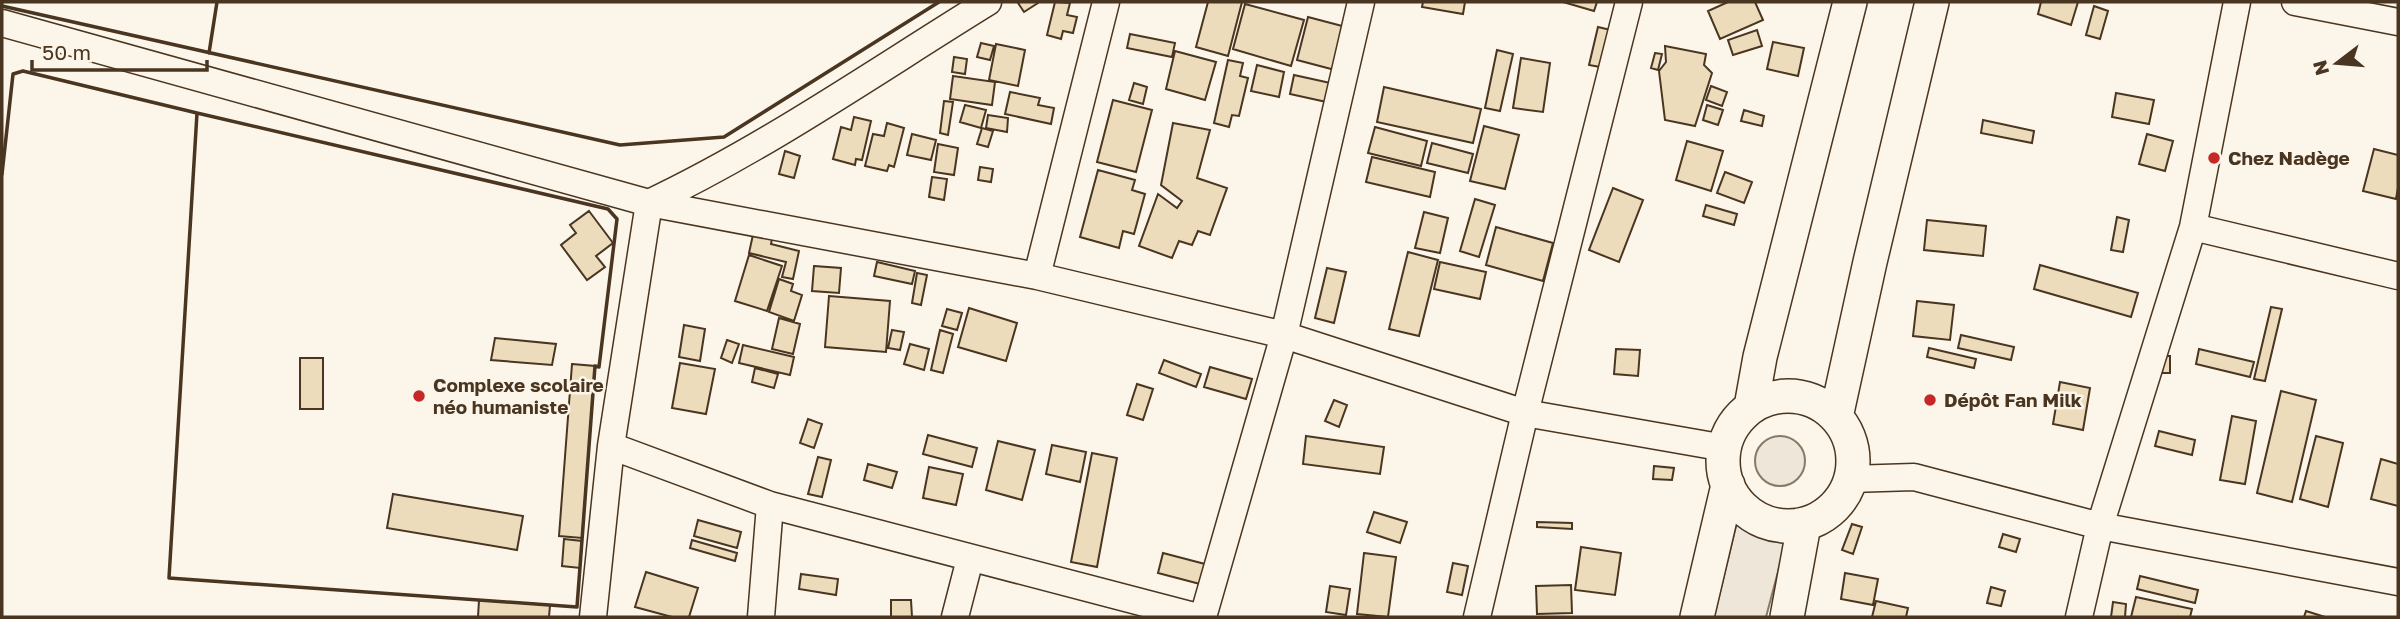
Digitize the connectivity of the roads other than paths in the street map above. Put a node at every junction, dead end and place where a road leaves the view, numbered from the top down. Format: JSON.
{"nodes":[{"id":1,"x":988,"y":2,"type":"edge"},
{"id":2,"x":1106,"y":2,"type":"edge"},
{"id":3,"x":1362,"y":2,"type":"edge"},
{"id":4,"x":1629,"y":2,"type":"edge"},
{"id":5,"x":1850,"y":2,"type":"edge"},
{"id":6,"x":1933,"y":2,"type":"edge"},
{"id":7,"x":2237,"y":2,"type":"edge"},
{"id":8,"x":2295,"y":2,"type":"edge"},
{"id":9,"x":2398,"y":20,"type":"edge"},
{"id":10,"x":2,"y":23,"type":"edge"},
{"id":11,"x":649,"y":203,"type":"junction"},
{"id":12,"x":2193,"y":228,"type":"junction"},
{"id":13,"x":1037,"y":275,"type":"junction"},
{"id":14,"x":2398,"y":276,"type":"edge"},
{"id":15,"x":1284,"y":335,"type":"junction"},
{"id":16,"x":1751,"y":407,"type":"junction"},
{"id":17,"x":1525,"y":413,"type":"junction"},
{"id":18,"x":1836,"y":417,"type":"junction"},
{"id":19,"x":611,"y":446,"type":"junction"},
{"id":20,"x":1725,"y":448,"type":"junction"},
{"id":21,"x":1850,"y":480,"type":"junction"},
{"id":22,"x":1728,"y":485,"type":"junction"},
{"id":23,"x":770,"y":505,"type":"junction"},
{"id":24,"x":1804,"y":525,"type":"junction"},
{"id":25,"x":2100,"y":526,"type":"junction"},
{"id":26,"x":970,"y":559,"type":"junction"},
{"id":27,"x":2398,"y":582,"type":"edge"},
{"id":28,"x":593,"y":617,"type":"edge"},
{"id":29,"x":761,"y":617,"type":"edge"},
{"id":30,"x":955,"y":617,"type":"edge"},
{"id":31,"x":1200,"y":617,"type":"edge"},
{"id":32,"x":1478,"y":617,"type":"edge"},
{"id":33,"x":1697,"y":617,"type":"edge"},
{"id":34,"x":1787,"y":617,"type":"edge"},
{"id":35,"x":2079,"y":617,"type":"edge"}],
"edges":[{"from":1,"to":11,"type":"street"},
{"from":2,"to":13,"type":"street"},
{"from":3,"to":15,"type":"street"},
{"from":4,"to":17,"type":"street"},
{"from":5,"to":16,"type":"main road"},
{"from":6,"to":18,"type":"main road"},
{"from":7,"to":12,"type":"street"},
{"from":8,"to":9,"type":"street"},
{"from":10,"to":11,"type":"street"},
{"from":11,"to":13,"type":"street"},
{"from":11,"to":19,"type":"street"},
{"from":12,"to":14,"type":"street"},
{"from":12,"to":25,"type":"street"},
{"from":13,"to":15,"type":"street"},
{"from":15,"to":17,"type":"street"},
{"from":15,"to":31,"type":"street"},
{"from":16,"to":18,"type":"main road"},
{"from":16,"to":20,"type":"main road"},
{"from":17,"to":20,"type":"street"},
{"from":17,"to":32,"type":"street"},
{"from":18,"to":21,"type":"main road"},
{"from":19,"to":23,"type":"street"},
{"from":19,"to":28,"type":"street"},
{"from":20,"to":22,"type":"main road"},
{"from":21,"to":24,"type":"main road"},
{"from":21,"to":25,"type":"street"},
{"from":22,"to":24,"type":"main road"},
{"from":22,"to":33,"type":"main road"},
{"from":23,"to":26,"type":"street"},
{"from":23,"to":29,"type":"street"},
{"from":24,"to":34,"type":"main road"},
{"from":25,"to":27,"type":"street"},
{"from":25,"to":35,"type":"street"},
{"from":26,"to":30,"type":"street"},
{"from":26,"to":31,"type":"street"}]}
